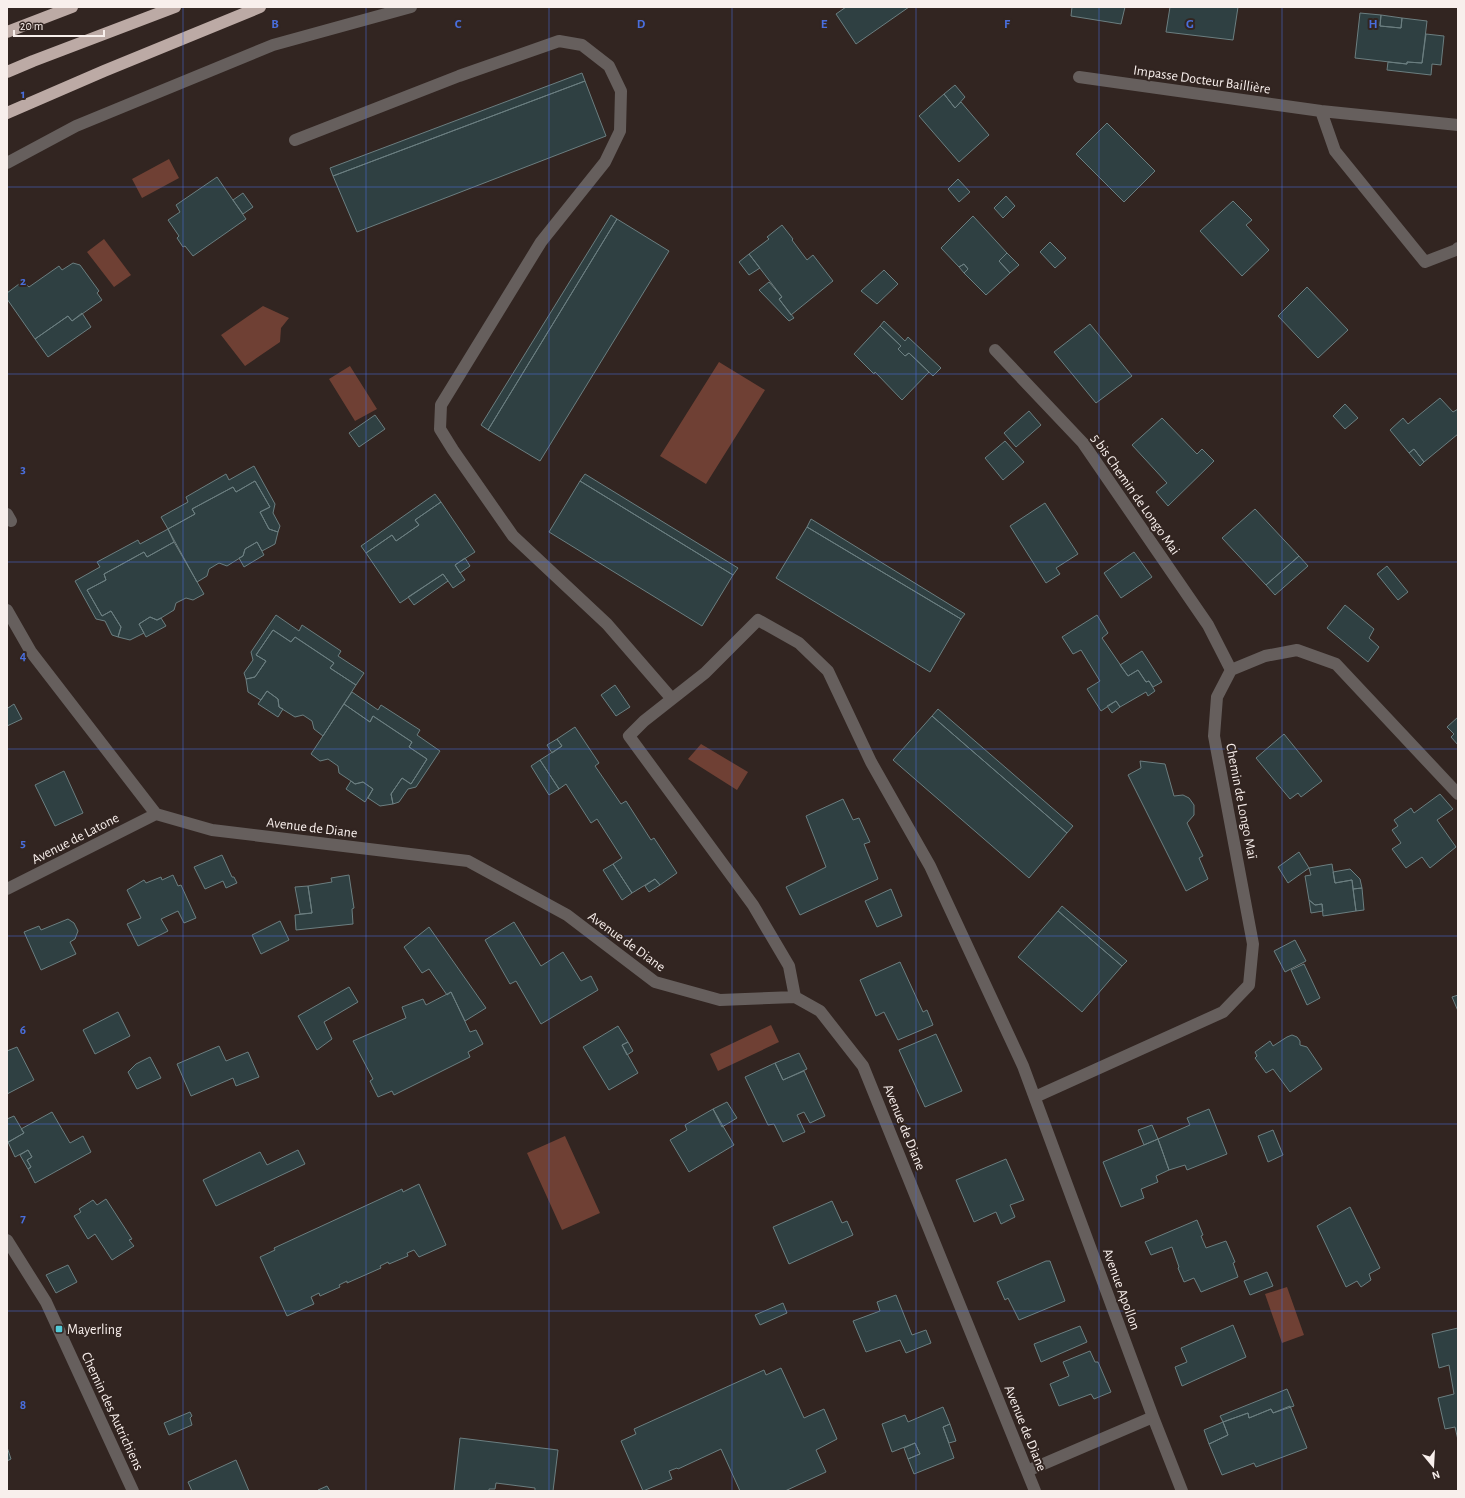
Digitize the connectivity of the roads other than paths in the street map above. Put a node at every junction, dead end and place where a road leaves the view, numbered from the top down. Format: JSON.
{"nodes":[{"id":1,"x":72,"y":7,"type":"edge"},
{"id":2,"x":175,"y":7,"type":"edge"},
{"id":3,"x":260,"y":7,"type":"edge"},
{"id":4,"x":411,"y":7,"type":"edge"},
{"id":5,"x":7,"y":32,"type":"edge"},
{"id":6,"x":7,"y":72,"type":"edge"},
{"id":7,"x":1079,"y":77,"type":"dead end"},
{"id":8,"x":1321,"y":111,"type":"junction"},
{"id":9,"x":7,"y":114,"type":"edge"},
{"id":10,"x":1458,"y":125,"type":"edge"},
{"id":11,"x":295,"y":140,"type":"dead end"},
{"id":12,"x":7,"y":163,"type":"edge"},
{"id":13,"x":1458,"y":248,"type":"edge"},
{"id":14,"x":995,"y":350,"type":"dead end"},
{"id":15,"x":7,"y":610,"type":"edge"},
{"id":16,"x":1231,"y":670,"type":"junction"},
{"id":17,"x":672,"y":700,"type":"junction"},
{"id":18,"x":1458,"y":794,"type":"edge"},
{"id":19,"x":156,"y":814,"type":"junction"},
{"id":20,"x":7,"y":889,"type":"edge"},
{"id":21,"x":795,"y":997,"type":"junction"},
{"id":22,"x":1035,"y":1097,"type":"junction"},
{"id":23,"x":7,"y":1240,"type":"edge"},
{"id":24,"x":1153,"y":1417,"type":"junction"},
{"id":25,"x":1027,"y":1471,"type":"junction"},
{"id":26,"x":133,"y":1491,"type":"edge"},
{"id":27,"x":1035,"y":1491,"type":"edge"},
{"id":28,"x":1182,"y":1491,"type":"edge"}],
"edges":[{"from":1,"to":5,"type":"highway"},
{"from":2,"to":6,"type":"highway"},
{"from":3,"to":9,"type":"highway"},
{"from":4,"to":12,"type":"street"},
{"from":7,"to":8,"type":"street","name":"Impasse Docteur Baillière"},
{"from":8,"to":10,"type":"street","name":"Impasse Docteur Baillière"},
{"from":8,"to":13,"type":"street"},
{"from":11,"to":17,"type":"street"},
{"from":14,"to":16,"type":"street","name":"5 bis Chemin de Longo Mai"},
{"from":15,"to":19,"type":"street"},
{"from":16,"to":18,"type":"street"},
{"from":16,"to":22,"type":"street","name":"Chemin de Longo Maï"},
{"from":17,"to":21,"type":"street"},
{"from":17,"to":22,"type":"street","name":"Avenue Apollon"},
{"from":19,"to":20,"type":"street","name":"Avenue de Latone"},
{"from":19,"to":21,"type":"street","name":"Avenue de Diane"},
{"from":21,"to":25,"type":"street","name":"Avenue de Diane"},
{"from":22,"to":24,"type":"street","name":"Avenue Apollon"},
{"from":23,"to":26,"type":"street","name":"Chemin des Autrichiens"},
{"from":24,"to":25,"type":"street"},
{"from":24,"to":28,"type":"street","name":"Avenue Apollon"},
{"from":25,"to":27,"type":"street","name":"Avenue de Diane"}]}
